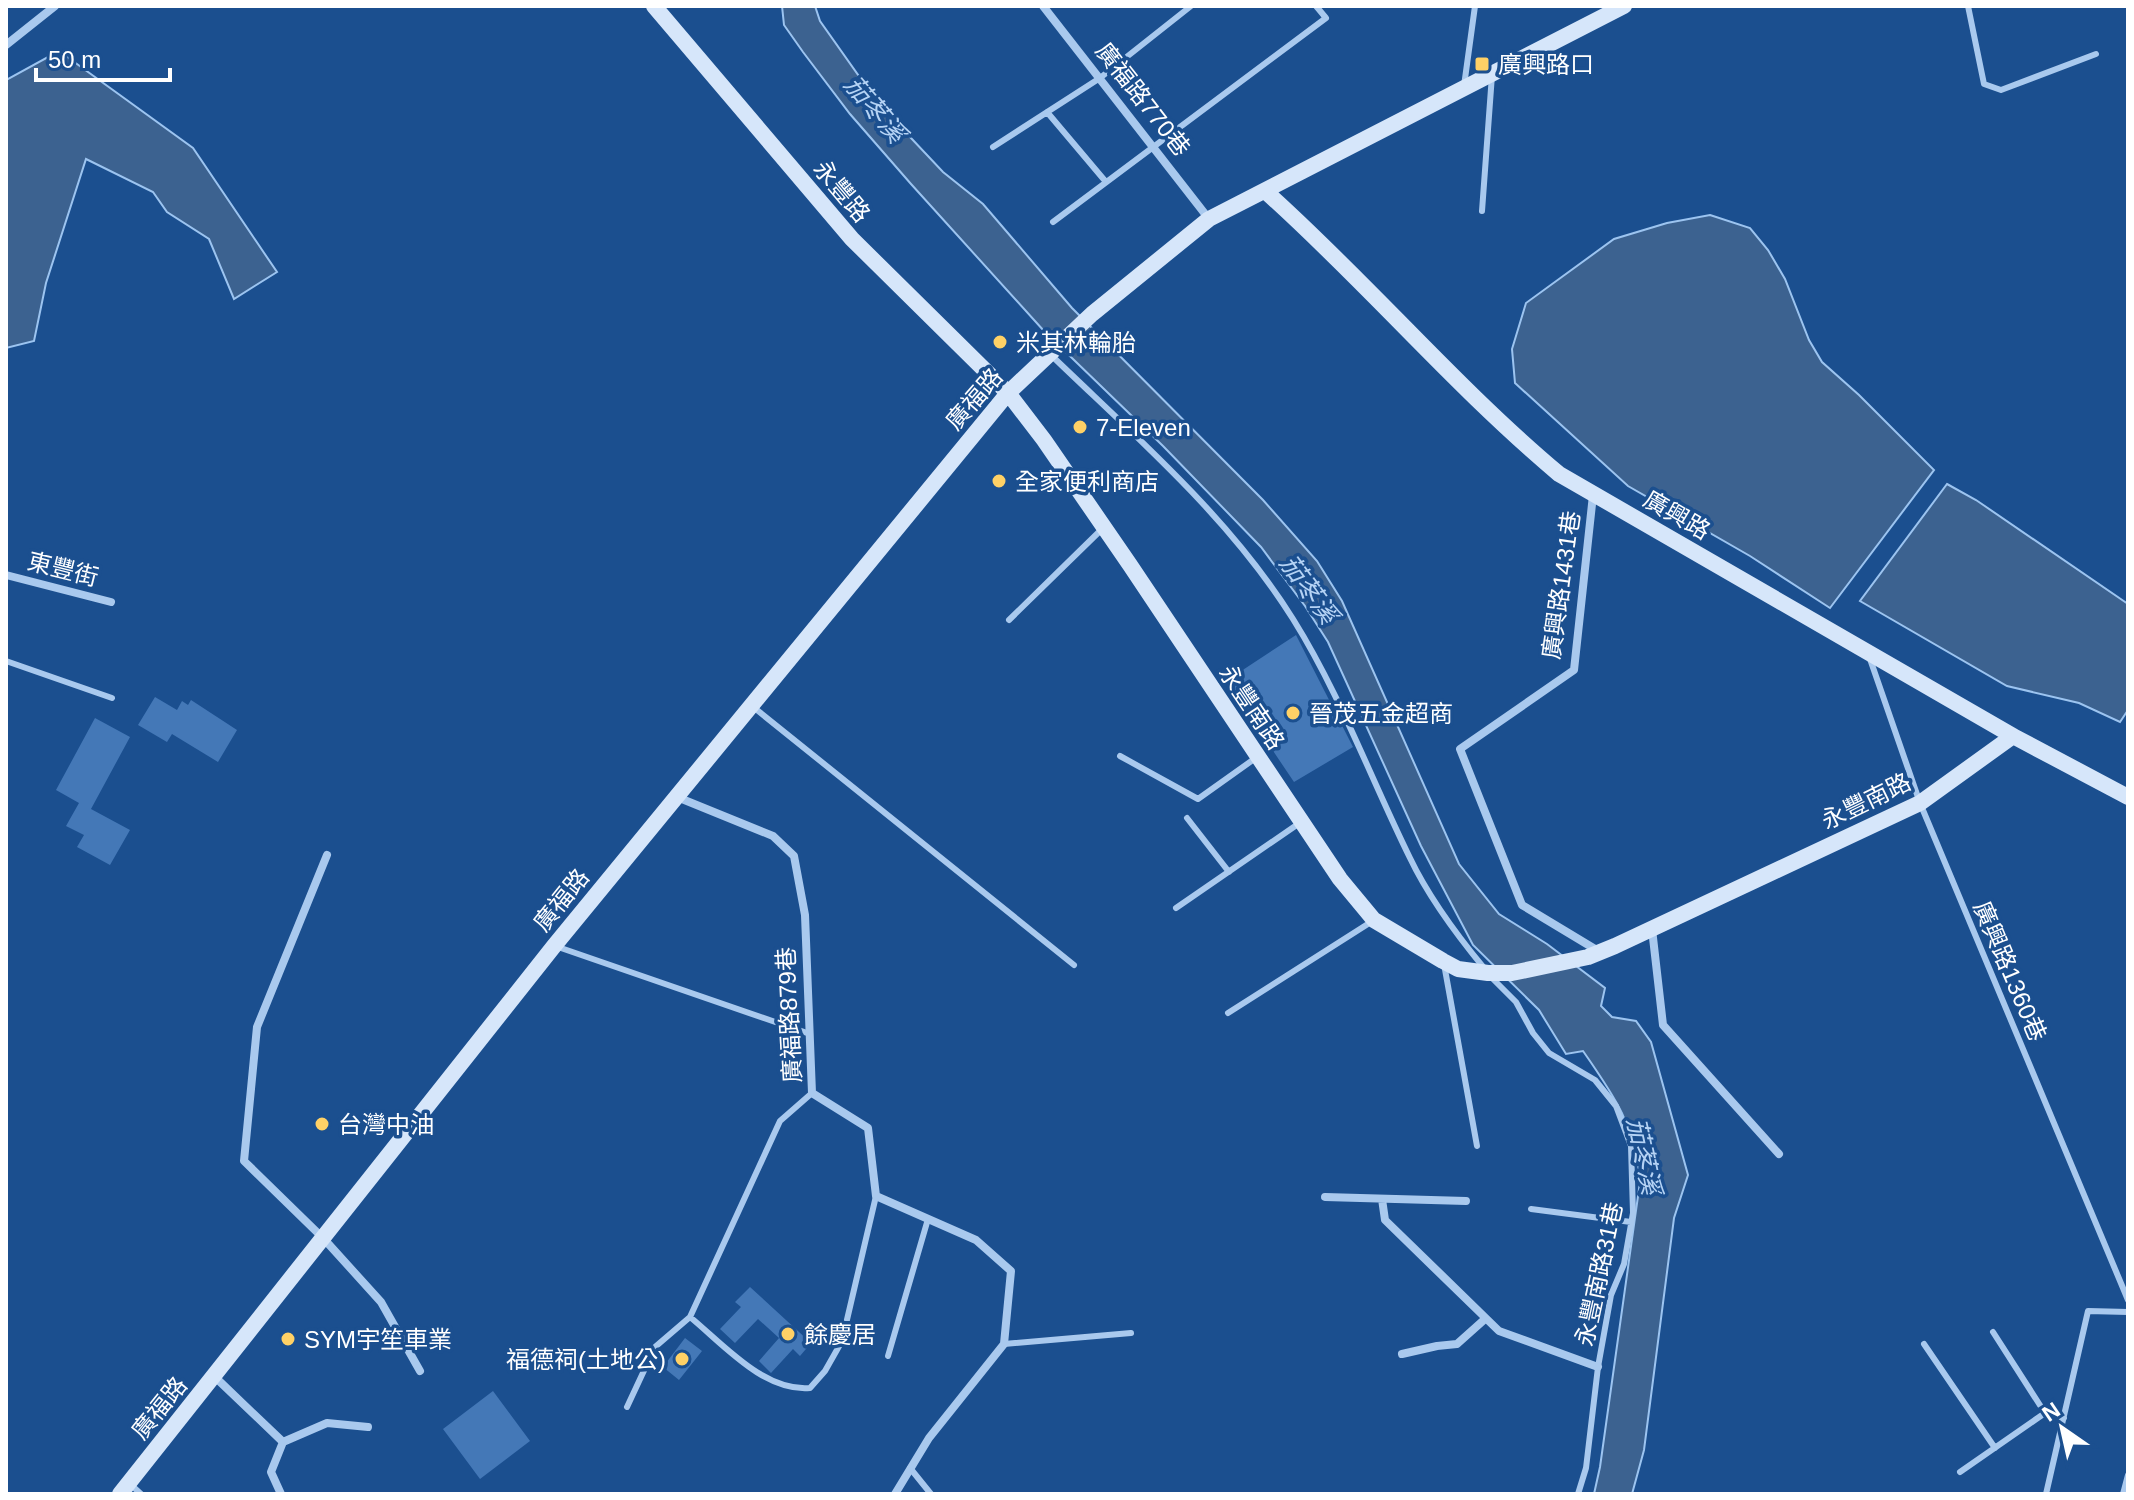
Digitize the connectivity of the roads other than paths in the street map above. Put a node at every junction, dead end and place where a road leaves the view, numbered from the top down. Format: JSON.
{"nodes":[{"id":1,"x":55,"y":6,"type":"edge"},
{"id":2,"x":654,"y":6,"type":"edge"},
{"id":3,"x":1191,"y":6,"type":"edge"},
{"id":4,"x":1316,"y":6,"type":"edge"},
{"id":5,"x":1475,"y":6,"type":"edge"},
{"id":6,"x":1624,"y":6,"type":"edge"},
{"id":7,"x":1968,"y":6,"type":"edge"},
{"id":8,"x":1045,"y":7,"type":"edge"},
{"id":9,"x":6,"y":45,"type":"edge"},
{"id":10,"x":2096,"y":54,"type":"dead end"},
{"id":11,"x":1492,"y":75,"type":"junction"},
{"id":12,"x":1100,"y":78,"type":"junction"},
{"id":13,"x":1463,"y":89,"type":"junction"},
{"id":14,"x":1047,"y":112,"type":"junction"},
{"id":15,"x":1154,"y":146,"type":"junction"},
{"id":16,"x":993,"y":147,"type":"dead end"},
{"id":17,"x":1106,"y":182,"type":"junction"},
{"id":18,"x":1265,"y":191,"type":"junction"},
{"id":19,"x":1482,"y":211,"type":"dead end"},
{"id":20,"x":1209,"y":219,"type":"junction"},
{"id":21,"x":1053,"y":222,"type":"dead end"},
{"id":22,"x":1052,"y":352,"type":"junction"},
{"id":23,"x":1008,"y":393,"type":"junction"},
{"id":24,"x":1593,"y":494,"type":"junction"},
{"id":25,"x":1104,"y":527,"type":"junction"},
{"id":26,"x":6,"y":575,"type":"edge"},
{"id":27,"x":111,"y":602,"type":"dead end"},
{"id":28,"x":1009,"y":620,"type":"dead end"},
{"id":29,"x":1868,"y":653,"type":"junction"},
{"id":30,"x":6,"y":661,"type":"edge"},
{"id":31,"x":112,"y":698,"type":"dead end"},
{"id":32,"x":752,"y":706,"type":"junction"},
{"id":33,"x":2013,"y":736,"type":"junction"},
{"id":34,"x":1120,"y":756,"type":"dead end"},
{"id":35,"x":1257,"y":757,"type":"junction"},
{"id":36,"x":677,"y":797,"type":"junction"},
{"id":37,"x":2128,"y":797,"type":"edge"},
{"id":38,"x":1920,"y":803,"type":"junction"},
{"id":39,"x":1187,"y":818,"type":"dead end"},
{"id":40,"x":1301,"y":822,"type":"junction"},
{"id":41,"x":327,"y":855,"type":"dead end"},
{"id":42,"x":1229,"y":872,"type":"junction"},
{"id":43,"x":1176,"y":908,"type":"dead end"},
{"id":44,"x":1374,"y":920,"type":"junction"},
{"id":45,"x":1652,"y":929,"type":"junction"},
{"id":46,"x":554,"y":946,"type":"junction"},
{"id":47,"x":1600,"y":952,"type":"junction"},
{"id":48,"x":1443,"y":961,"type":"junction"},
{"id":49,"x":1074,"y":965,"type":"dead end"},
{"id":50,"x":1488,"y":973,"type":"junction"},
{"id":51,"x":1228,"y":1013,"type":"dead end"},
{"id":52,"x":810,"y":1034,"type":"junction"},
{"id":53,"x":812,"y":1093,"type":"junction"},
{"id":54,"x":1477,"y":1146,"type":"dead end"},
{"id":55,"x":1779,"y":1154,"type":"dead end"},
{"id":56,"x":876,"y":1196,"type":"junction"},
{"id":57,"x":1325,"y":1197,"type":"dead end"},
{"id":58,"x":1382,"y":1199,"type":"junction"},
{"id":59,"x":1466,"y":1201,"type":"dead end"},
{"id":60,"x":1531,"y":1209,"type":"dead end"},
{"id":61,"x":928,"y":1219,"type":"junction"},
{"id":62,"x":1631,"y":1222,"type":"junction"},
{"id":63,"x":324,"y":1239,"type":"junction"},
{"id":64,"x":2128,"y":1300,"type":"edge"},
{"id":65,"x":2128,"y":1312,"type":"edge"},
{"id":66,"x":690,"y":1317,"type":"junction"},
{"id":67,"x":1485,"y":1319,"type":"junction"},
{"id":68,"x":1993,"y":1332,"type":"dead end"},
{"id":69,"x":1131,"y":1333,"type":"dead end"},
{"id":70,"x":1004,"y":1344,"type":"junction"},
{"id":71,"x":1924,"y":1344,"type":"dead end"},
{"id":72,"x":1402,"y":1354,"type":"dead end"},
{"id":73,"x":888,"y":1356,"type":"dead end"},
{"id":74,"x":1598,"y":1367,"type":"junction"},
{"id":75,"x":420,"y":1371,"type":"dead end"},
{"id":76,"x":215,"y":1377,"type":"junction"},
{"id":77,"x":627,"y":1407,"type":"dead end"},
{"id":78,"x":2045,"y":1413,"type":"junction"},
{"id":79,"x":2064,"y":1418,"type":"junction"},
{"id":80,"x":368,"y":1427,"type":"dead end"},
{"id":81,"x":283,"y":1442,"type":"junction"},
{"id":82,"x":1995,"y":1448,"type":"junction"},
{"id":83,"x":910,"y":1468,"type":"junction"},
{"id":84,"x":1960,"y":1472,"type":"dead end"},
{"id":85,"x":2128,"y":1475,"type":"edge"},
{"id":86,"x":130,"y":1490,"type":"edge"},
{"id":87,"x":281,"y":1494,"type":"edge"},
{"id":88,"x":895,"y":1494,"type":"edge"},
{"id":89,"x":931,"y":1494,"type":"edge"},
{"id":90,"x":1578,"y":1494,"type":"edge"},
{"id":91,"x":2046,"y":1494,"type":"edge"},
{"id":92,"x":2123,"y":1494,"type":"edge"}],
"edges":[{"from":1,"to":9,"type":"street"},
{"from":2,"to":23,"type":"street","name":"永豐路"},
{"from":3,"to":12,"type":"lane"},
{"from":4,"to":15,"type":"lane"},
{"from":5,"to":13,"type":"lane"},
{"from":6,"to":11,"type":"street"},
{"from":7,"to":10,"type":"lane"},
{"from":8,"to":12,"type":"street","name":"廣福路770巷"},
{"from":11,"to":13,"type":"street"},
{"from":11,"to":19,"type":"lane"},
{"from":12,"to":14,"type":"lane"},
{"from":12,"to":15,"type":"street","name":"廣福路770巷"},
{"from":13,"to":18,"type":"street"},
{"from":14,"to":16,"type":"lane"},
{"from":14,"to":17,"type":"lane"},
{"from":15,"to":17,"type":"lane"},
{"from":15,"to":20,"type":"street","name":"廣福路770巷"},
{"from":17,"to":21,"type":"lane"},
{"from":18,"to":20,"type":"street"},
{"from":18,"to":24,"type":"street","name":"廣興路"},
{"from":20,"to":22,"type":"street","name":"廣福路"},
{"from":22,"to":23,"type":"street","name":"廣福路"},
{"from":22,"to":50,"type":"lane","name":"永豐南路31巷"},
{"from":23,"to":25,"type":"street","name":"永豐南路"},
{"from":23,"to":32,"type":"street","name":"廣福路"},
{"from":24,"to":29,"type":"street","name":"廣興路"},
{"from":24,"to":47,"type":"street","name":"廣興路1431巷"},
{"from":25,"to":28,"type":"lane"},
{"from":25,"to":35,"type":"street","name":"永豐南路"},
{"from":26,"to":27,"type":"street","name":"東豐街"},
{"from":29,"to":33,"type":"street","name":"廣興路"},
{"from":29,"to":38,"type":"lane","name":"廣興路1360巷"},
{"from":30,"to":31,"type":"lane"},
{"from":32,"to":36,"type":"street","name":"廣福路"},
{"from":32,"to":49,"type":"lane"},
{"from":33,"to":37,"type":"street","name":"廣興路"},
{"from":33,"to":38,"type":"street","name":"永豐南路"},
{"from":34,"to":35,"type":"lane"},
{"from":35,"to":40,"type":"street","name":"永豐南路"},
{"from":36,"to":46,"type":"street","name":"廣福路"},
{"from":36,"to":52,"type":"street","name":"廣福路879巷"},
{"from":38,"to":45,"type":"street","name":"永豐南路"},
{"from":38,"to":64,"type":"lane","name":"廣興路1360巷"},
{"from":39,"to":42,"type":"lane"},
{"from":40,"to":42,"type":"lane"},
{"from":40,"to":44,"type":"street","name":"永豐南路"},
{"from":41,"to":63,"type":"street"},
{"from":42,"to":43,"type":"lane"},
{"from":44,"to":48,"type":"street","name":"永豐南路"},
{"from":44,"to":51,"type":"lane"},
{"from":45,"to":47,"type":"street","name":"永豐南路"},
{"from":45,"to":55,"type":"street"},
{"from":46,"to":52,"type":"lane"},
{"from":46,"to":63,"type":"street","name":"廣福路"},
{"from":47,"to":50,"type":"street","name":"永豐南路"},
{"from":48,"to":50,"type":"street","name":"永豐南路"},
{"from":48,"to":54,"type":"lane"},
{"from":50,"to":62,"type":"lane","name":"永豐南路31巷"},
{"from":52,"to":53,"type":"street","name":"廣福路879巷"},
{"from":53,"to":56,"type":"street","name":"廣福路879巷"},
{"from":53,"to":66,"type":"lane"},
{"from":56,"to":61,"type":"street"},
{"from":56,"to":66,"type":"lane"},
{"from":57,"to":58,"type":"street"},
{"from":58,"to":59,"type":"street"},
{"from":58,"to":67,"type":"street"},
{"from":60,"to":62,"type":"lane"},
{"from":61,"to":70,"type":"street"},
{"from":61,"to":73,"type":"lane"},
{"from":62,"to":74,"type":"lane","name":"永豐南路31巷"},
{"from":63,"to":75,"type":"street"},
{"from":63,"to":76,"type":"street","name":"廣福路"},
{"from":65,"to":79,"type":"lane"},
{"from":66,"to":77,"type":"lane"},
{"from":67,"to":72,"type":"street"},
{"from":67,"to":74,"type":"street"},
{"from":68,"to":78,"type":"lane"},
{"from":69,"to":70,"type":"lane"},
{"from":70,"to":83,"type":"street"},
{"from":71,"to":82,"type":"lane"},
{"from":74,"to":90,"type":"lane","name":"永豐南路31巷"},
{"from":76,"to":81,"type":"street"},
{"from":76,"to":86,"type":"street","name":"廣福路"},
{"from":78,"to":79,"type":"lane"},
{"from":78,"to":82,"type":"lane"},
{"from":79,"to":91,"type":"lane"},
{"from":80,"to":81,"type":"street"},
{"from":81,"to":87,"type":"street"},
{"from":82,"to":84,"type":"lane"},
{"from":83,"to":88,"type":"street"},
{"from":83,"to":89,"type":"lane"},
{"from":85,"to":92,"type":"lane"}]}
